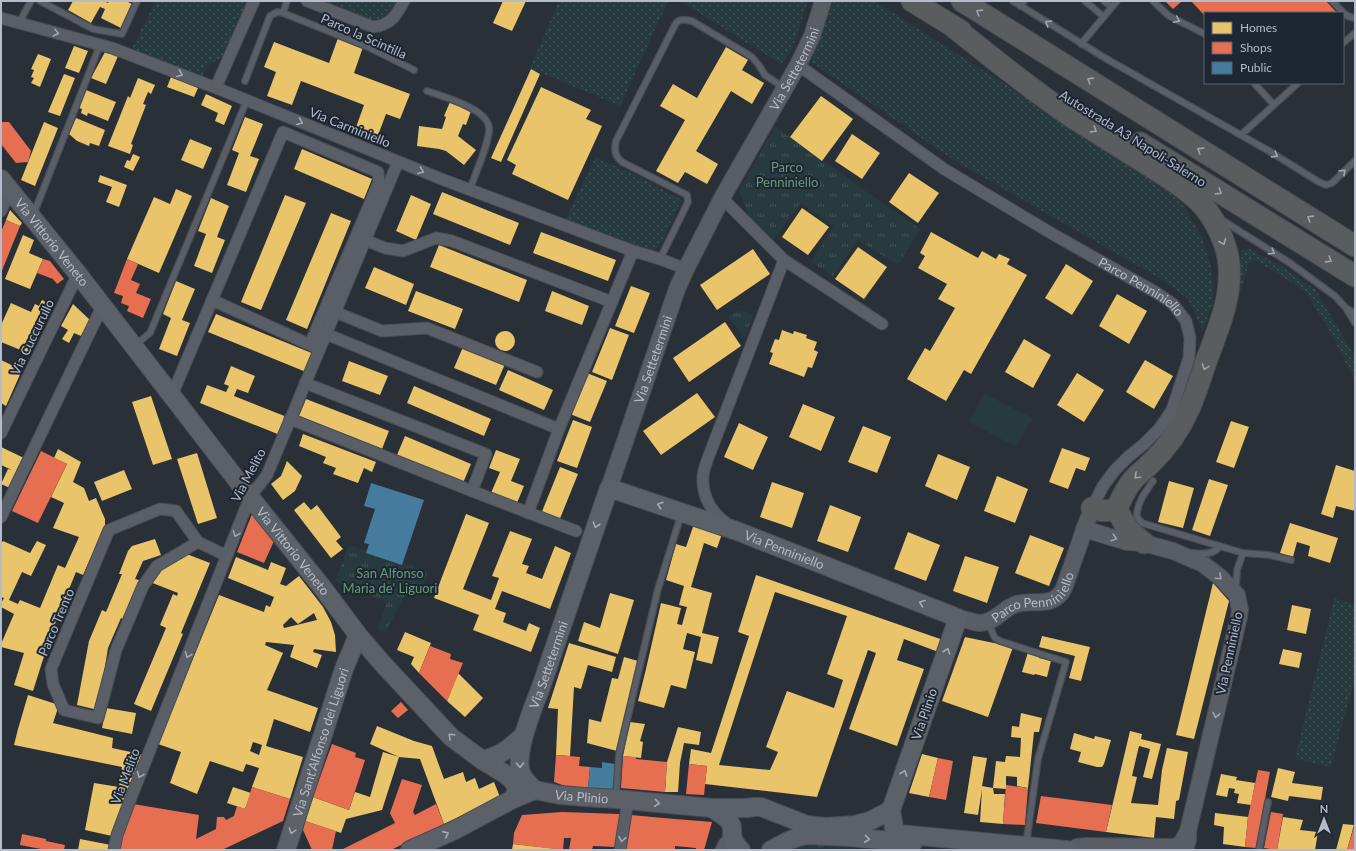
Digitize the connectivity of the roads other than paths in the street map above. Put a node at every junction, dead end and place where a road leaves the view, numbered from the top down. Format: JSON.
{"nodes":[{"id":1,"x":31,"y":1,"type":"edge"},
{"id":2,"x":40,"y":1,"type":"edge"},
{"id":3,"x":137,"y":1,"type":"edge"},
{"id":4,"x":254,"y":1,"type":"edge"},
{"id":5,"x":287,"y":1,"type":"edge"},
{"id":6,"x":307,"y":1,"type":"edge"},
{"id":7,"x":404,"y":1,"type":"edge"},
{"id":8,"x":823,"y":1,"type":"edge"},
{"id":9,"x":912,"y":1,"type":"edge"},
{"id":10,"x":962,"y":1,"type":"edge"},
{"id":11,"x":1013,"y":1,"type":"edge"},
{"id":12,"x":1085,"y":1,"type":"edge"},
{"id":13,"x":1104,"y":1,"type":"edge"},
{"id":14,"x":1117,"y":1,"type":"edge"},
{"id":15,"x":1153,"y":1,"type":"edge"},
{"id":16,"x":1332,"y":1,"type":"edge"},
{"id":17,"x":1022,"y":3,"type":"edge"},
{"id":18,"x":1112,"y":7,"type":"junction"},
{"id":19,"x":1343,"y":12,"type":"edge"},
{"id":20,"x":283,"y":13,"type":"junction"},
{"id":21,"x":1344,"y":13,"type":"edge"},
{"id":22,"x":1104,"y":17,"type":"junction"},
{"id":23,"x":1,"y":18,"type":"edge"},
{"id":24,"x":1355,"y":18,"type":"edge"},
{"id":25,"x":18,"y":24,"type":"junction"},
{"id":26,"x":950,"y":24,"type":"junction"},
{"id":27,"x":1355,"y":33,"type":"edge"},
{"id":28,"x":1204,"y":34,"type":"edge"},
{"id":29,"x":1344,"y":42,"type":"edge"},
{"id":30,"x":100,"y":44,"type":"junction"},
{"id":31,"x":1082,"y":44,"type":"junction"},
{"id":32,"x":798,"y":65,"type":"junction"},
{"id":33,"x":414,"y":70,"type":"dead end"},
{"id":34,"x":245,"y":81,"type":"dead end"},
{"id":35,"x":1255,"y":84,"type":"edge"},
{"id":36,"x":1297,"y":84,"type":"edge"},
{"id":37,"x":216,"y":87,"type":"junction"},
{"id":38,"x":785,"y":88,"type":"junction"},
{"id":39,"x":427,"y":91,"type":"dead end"},
{"id":40,"x":1274,"y":105,"type":"junction"},
{"id":41,"x":244,"y":107,"type":"dead end"},
{"id":42,"x":1241,"y":135,"type":"junction"},
{"id":43,"x":398,"y":162,"type":"junction"},
{"id":44,"x":1355,"y":162,"type":"edge"},
{"id":45,"x":5,"y":184,"type":"edge"},
{"id":46,"x":470,"y":189,"type":"junction"},
{"id":47,"x":722,"y":198,"type":"junction"},
{"id":48,"x":1205,"y":207,"type":"junction"},
{"id":49,"x":1,"y":211,"type":"edge"},
{"id":50,"x":32,"y":217,"type":"junction"},
{"id":51,"x":365,"y":240,"type":"junction"},
{"id":52,"x":1355,"y":246,"type":"edge"},
{"id":53,"x":633,"y":251,"type":"junction"},
{"id":54,"x":660,"y":259,"type":"junction"},
{"id":55,"x":784,"y":260,"type":"junction"},
{"id":56,"x":686,"y":269,"type":"junction"},
{"id":57,"x":78,"y":274,"type":"junction"},
{"id":58,"x":1355,"y":276,"type":"edge"},
{"id":59,"x":212,"y":300,"type":"junction"},
{"id":60,"x":612,"y":302,"type":"junction"},
{"id":61,"x":102,"y":306,"type":"junction"},
{"id":62,"x":1346,"y":308,"type":"junction"},
{"id":63,"x":335,"y":312,"type":"junction"},
{"id":64,"x":1355,"y":313,"type":"edge"},
{"id":65,"x":1355,"y":323,"type":"edge"},
{"id":66,"x":882,"y":324,"type":"dead end"},
{"id":67,"x":326,"y":334,"type":"junction"},
{"id":68,"x":133,"y":346,"type":"junction"},
{"id":69,"x":315,"y":346,"type":"junction"},
{"id":70,"x":537,"y":372,"type":"dead end"},
{"id":71,"x":305,"y":383,"type":"junction"},
{"id":72,"x":172,"y":395,"type":"junction"},
{"id":73,"x":290,"y":419,"type":"junction"},
{"id":74,"x":559,"y":429,"type":"junction"},
{"id":75,"x":1,"y":433,"type":"edge"},
{"id":76,"x":1154,"y":481,"type":"dead end"},
{"id":77,"x":609,"y":488,"type":"junction"},
{"id":78,"x":472,"y":491,"type":"junction"},
{"id":79,"x":250,"y":497,"type":"junction"},
{"id":80,"x":1092,"y":508,"type":"junction"},
{"id":81,"x":1117,"y":508,"type":"junction"},
{"id":82,"x":682,"y":512,"type":"junction"},
{"id":83,"x":528,"y":513,"type":"junction"},
{"id":84,"x":1,"y":517,"type":"edge"},
{"id":85,"x":1084,"y":529,"type":"junction"},
{"id":86,"x":576,"y":531,"type":"dead end"},
{"id":87,"x":737,"y":531,"type":"junction"},
{"id":88,"x":198,"y":542,"type":"junction"},
{"id":89,"x":1144,"y":543,"type":"junction"},
{"id":90,"x":1220,"y":546,"type":"junction"},
{"id":91,"x":1173,"y":551,"type":"junction"},
{"id":92,"x":1243,"y":553,"type":"junction"},
{"id":93,"x":227,"y":556,"type":"junction"},
{"id":94,"x":1291,"y":560,"type":"dead end"},
{"id":95,"x":1237,"y":595,"type":"junction"},
{"id":96,"x":958,"y":618,"type":"junction"},
{"id":97,"x":987,"y":621,"type":"junction"},
{"id":98,"x":358,"y":635,"type":"junction"},
{"id":99,"x":524,"y":735,"type":"junction"},
{"id":100,"x":482,"y":760,"type":"junction"},
{"id":101,"x":535,"y":790,"type":"junction"},
{"id":102,"x":513,"y":799,"type":"junction"},
{"id":103,"x":622,"y":800,"type":"junction"},
{"id":104,"x":1268,"y":802,"type":"dead end"},
{"id":105,"x":711,"y":808,"type":"junction"},
{"id":106,"x":891,"y":810,"type":"junction"},
{"id":107,"x":732,"y":830,"type":"junction"},
{"id":108,"x":1188,"y":831,"type":"junction"},
{"id":109,"x":1027,"y":838,"type":"dead end"},
{"id":110,"x":773,"y":849,"type":"edge"},
{"id":111,"x":114,"y":850,"type":"edge"},
{"id":112,"x":286,"y":850,"type":"edge"},
{"id":113,"x":410,"y":850,"type":"edge"},
{"id":114,"x":620,"y":850,"type":"edge"},
{"id":115,"x":721,"y":850,"type":"edge"},
{"id":116,"x":741,"y":850,"type":"edge"},
{"id":117,"x":981,"y":850,"type":"edge"},
{"id":118,"x":1067,"y":850,"type":"edge"},
{"id":119,"x":1073,"y":850,"type":"edge"},
{"id":120,"x":1185,"y":850,"type":"edge"},
{"id":121,"x":1259,"y":850,"type":"edge"}],
"edges":[{"from":1,"to":25,"type":"lane"},
{"from":2,"to":3,"type":"lane"},
{"from":4,"to":37,"type":"street"},
{"from":5,"to":20,"type":"lane"},
{"from":6,"to":7,"type":"street"},
{"from":8,"to":32,"type":"street","name":"Via Settetermini"},
{"from":9,"to":26,"type":"highway","name":"Autostrada A3 Napoli-Salerno"},
{"from":52,"to":10,"type":"highway","name":"Autostrada A3 Napoli-Salerno","one_way":true},
{"from":11,"to":17,"type":"lane"},
{"from":12,"to":22,"type":"lane"},
{"from":13,"to":18,"type":"lane"},
{"from":14,"to":18,"type":"lane"},
{"from":15,"to":28,"type":"lane","one_way":true},
{"from":16,"to":19,"type":"lane"},
{"from":31,"to":17,"type":"lane","one_way":true},
{"from":18,"to":22,"type":"lane"},
{"from":20,"to":33,"type":"lane","name":"Parco la Scintilla"},
{"from":20,"to":34,"type":"lane"},
{"from":21,"to":24,"type":"lane"},
{"from":22,"to":31,"type":"lane"},
{"from":23,"to":25,"type":"street","name":"Via Carminiello"},
{"from":25,"to":30,"type":"street","name":"Via Carminiello","one_way":true},
{"from":26,"to":48,"type":"highway","one_way":true},
{"from":26,"to":58,"type":"highway","name":"Autostrada A3 Napoli-Salerno","one_way":true},
{"from":27,"to":29,"type":"lane"},
{"from":30,"to":37,"type":"street","name":"Via Carminiello","one_way":true},
{"from":30,"to":50,"type":"lane"},
{"from":31,"to":42,"type":"lane"},
{"from":32,"to":38,"type":"street","name":"Via Settetermini"},
{"from":32,"to":80,"type":"street","name":"Parco Penniniello"},
{"from":35,"to":40,"type":"lane"},
{"from":36,"to":40,"type":"lane"},
{"from":37,"to":43,"type":"street","name":"Via Carminiello","one_way":true},
{"from":38,"to":47,"type":"street","name":"Via Settetermini"},
{"from":38,"to":54,"type":"lane"},
{"from":39,"to":46,"type":"lane"},
{"from":40,"to":42,"type":"lane"},
{"from":41,"to":68,"type":"lane"},
{"from":42,"to":44,"type":"lane","one_way":true},
{"from":43,"to":46,"type":"street","name":"Via Carminiello","one_way":true},
{"from":43,"to":51,"type":"street","name":"Via Melito"},
{"from":45,"to":49,"type":"street"},
{"from":45,"to":50,"type":"main road","name":"Via Vittorio Veneto"},
{"from":46,"to":53,"type":"street","name":"Via Carminiello"},
{"from":47,"to":55,"type":"street"},
{"from":47,"to":56,"type":"street","name":"Via Settetermini"},
{"from":48,"to":62,"type":"lane","one_way":true},
{"from":48,"to":81,"type":"highway","one_way":true},
{"from":50,"to":57,"type":"main road","name":"Via Vittorio Veneto"},
{"from":51,"to":60,"type":"street"},
{"from":51,"to":63,"type":"street","name":"Via Melito"},
{"from":53,"to":54,"type":"street","name":"Via Carminiello"},
{"from":53,"to":60,"type":"street"},
{"from":54,"to":56,"type":"street","name":"Via Carminiello"},
{"from":55,"to":66,"type":"street"},
{"from":55,"to":87,"type":"street"},
{"from":56,"to":77,"type":"street","name":"Via Settetermini"},
{"from":57,"to":61,"type":"main road","name":"Via Vittorio Veneto"},
{"from":57,"to":75,"type":"street","name":"Via Cuccurullo"},
{"from":59,"to":69,"type":"street"},
{"from":59,"to":69,"type":"street"},
{"from":59,"to":72,"type":"street"},
{"from":60,"to":74,"type":"street"},
{"from":61,"to":68,"type":"main road","name":"Via Vittorio Veneto"},
{"from":61,"to":84,"type":"street"},
{"from":62,"to":64,"type":"lane"},
{"from":62,"to":65,"type":"lane"},
{"from":63,"to":67,"type":"street","name":"Via Melito"},
{"from":63,"to":70,"type":"street"},
{"from":67,"to":69,"type":"street","name":"Via Melito"},
{"from":67,"to":74,"type":"street"},
{"from":68,"to":72,"type":"main road","name":"Via Vittorio Veneto"},
{"from":69,"to":71,"type":"street","name":"Via Melito"},
{"from":71,"to":73,"type":"street","name":"Via Melito"},
{"from":71,"to":78,"type":"street"},
{"from":72,"to":79,"type":"main road","name":"Via Vittorio Veneto"},
{"from":73,"to":78,"type":"street"},
{"from":73,"to":79,"type":"street","name":"Via Melito"},
{"from":74,"to":83,"type":"street"},
{"from":76,"to":90,"type":"lane"},
{"from":82,"to":77,"type":"main road","name":"Via Penniniello","one_way":true},
{"from":77,"to":99,"type":"main road","name":"Via Settetermini","one_way":true},
{"from":78,"to":83,"type":"street"},
{"from":79,"to":93,"type":"street","name":"Via Melito","one_way":true},
{"from":79,"to":98,"type":"main road","name":"Via Vittorio Veneto"},
{"from":80,"to":81,"type":"highway"},
{"from":80,"to":85,"type":"street","name":"Parco Penniniello"},
{"from":81,"to":89,"type":"highway"},
{"from":82,"to":87,"type":"main road","name":"Via Penniniello"},
{"from":82,"to":103,"type":"lane"},
{"from":83,"to":86,"type":"street"},
{"from":85,"to":89,"type":"street","name":"Via Penniniello","one_way":true},
{"from":85,"to":97,"type":"street","name":"Parco Penniniello"},
{"from":96,"to":87,"type":"main road","name":"Via Penniniello","one_way":true},
{"from":88,"to":88,"type":"street","name":"Parco Trento"},
{"from":88,"to":93,"type":"street","name":"Parco Trento"},
{"from":89,"to":91,"type":"street","name":"Via Penniniello"},
{"from":90,"to":91,"type":"lane"},
{"from":90,"to":92,"type":"lane"},
{"from":91,"to":95,"type":"street","name":"Via Penniniello","one_way":true},
{"from":92,"to":94,"type":"lane"},
{"from":92,"to":95,"type":"lane"},
{"from":93,"to":111,"type":"street","name":"Via Melito","one_way":true},
{"from":95,"to":108,"type":"street","name":"Via Penniniello","one_way":true},
{"from":96,"to":97,"type":"street","name":"Parco Penniniello"},
{"from":106,"to":96,"type":"main road","name":"Via Plinio","one_way":true},
{"from":97,"to":109,"type":"lane"},
{"from":100,"to":98,"type":"main road","name":"Via Vittorio Veneto","one_way":true},
{"from":98,"to":112,"type":"main road","name":"Via Sant'Alfonso dei Liguori","one_way":true},
{"from":99,"to":100,"type":"main road"},
{"from":99,"to":101,"type":"main road","name":"Via Settetermini","one_way":true},
{"from":100,"to":102,"type":"main road","name":"Via Vittorio Veneto"},
{"from":101,"to":102,"type":"main road"},
{"from":101,"to":103,"type":"main road","name":"Via Plinio"},
{"from":113,"to":102,"type":"main road","one_way":true},
{"from":103,"to":105,"type":"main road","name":"Via Plinio","one_way":true},
{"from":103,"to":114,"type":"street","one_way":true},
{"from":104,"to":121,"type":"lane"},
{"from":105,"to":106,"type":"main road","name":"Via Plinio"},
{"from":105,"to":107,"type":"main road"},
{"from":106,"to":118,"type":"main road"},
{"from":107,"to":115,"type":"street"},
{"from":107,"to":116,"type":"main road"},
{"from":108,"to":119,"type":"street","name":"Via Penniniello"},
{"from":108,"to":120,"type":"street","name":"Via Penniniello"},
{"from":110,"to":117,"type":"main road","one_way":true}]}
